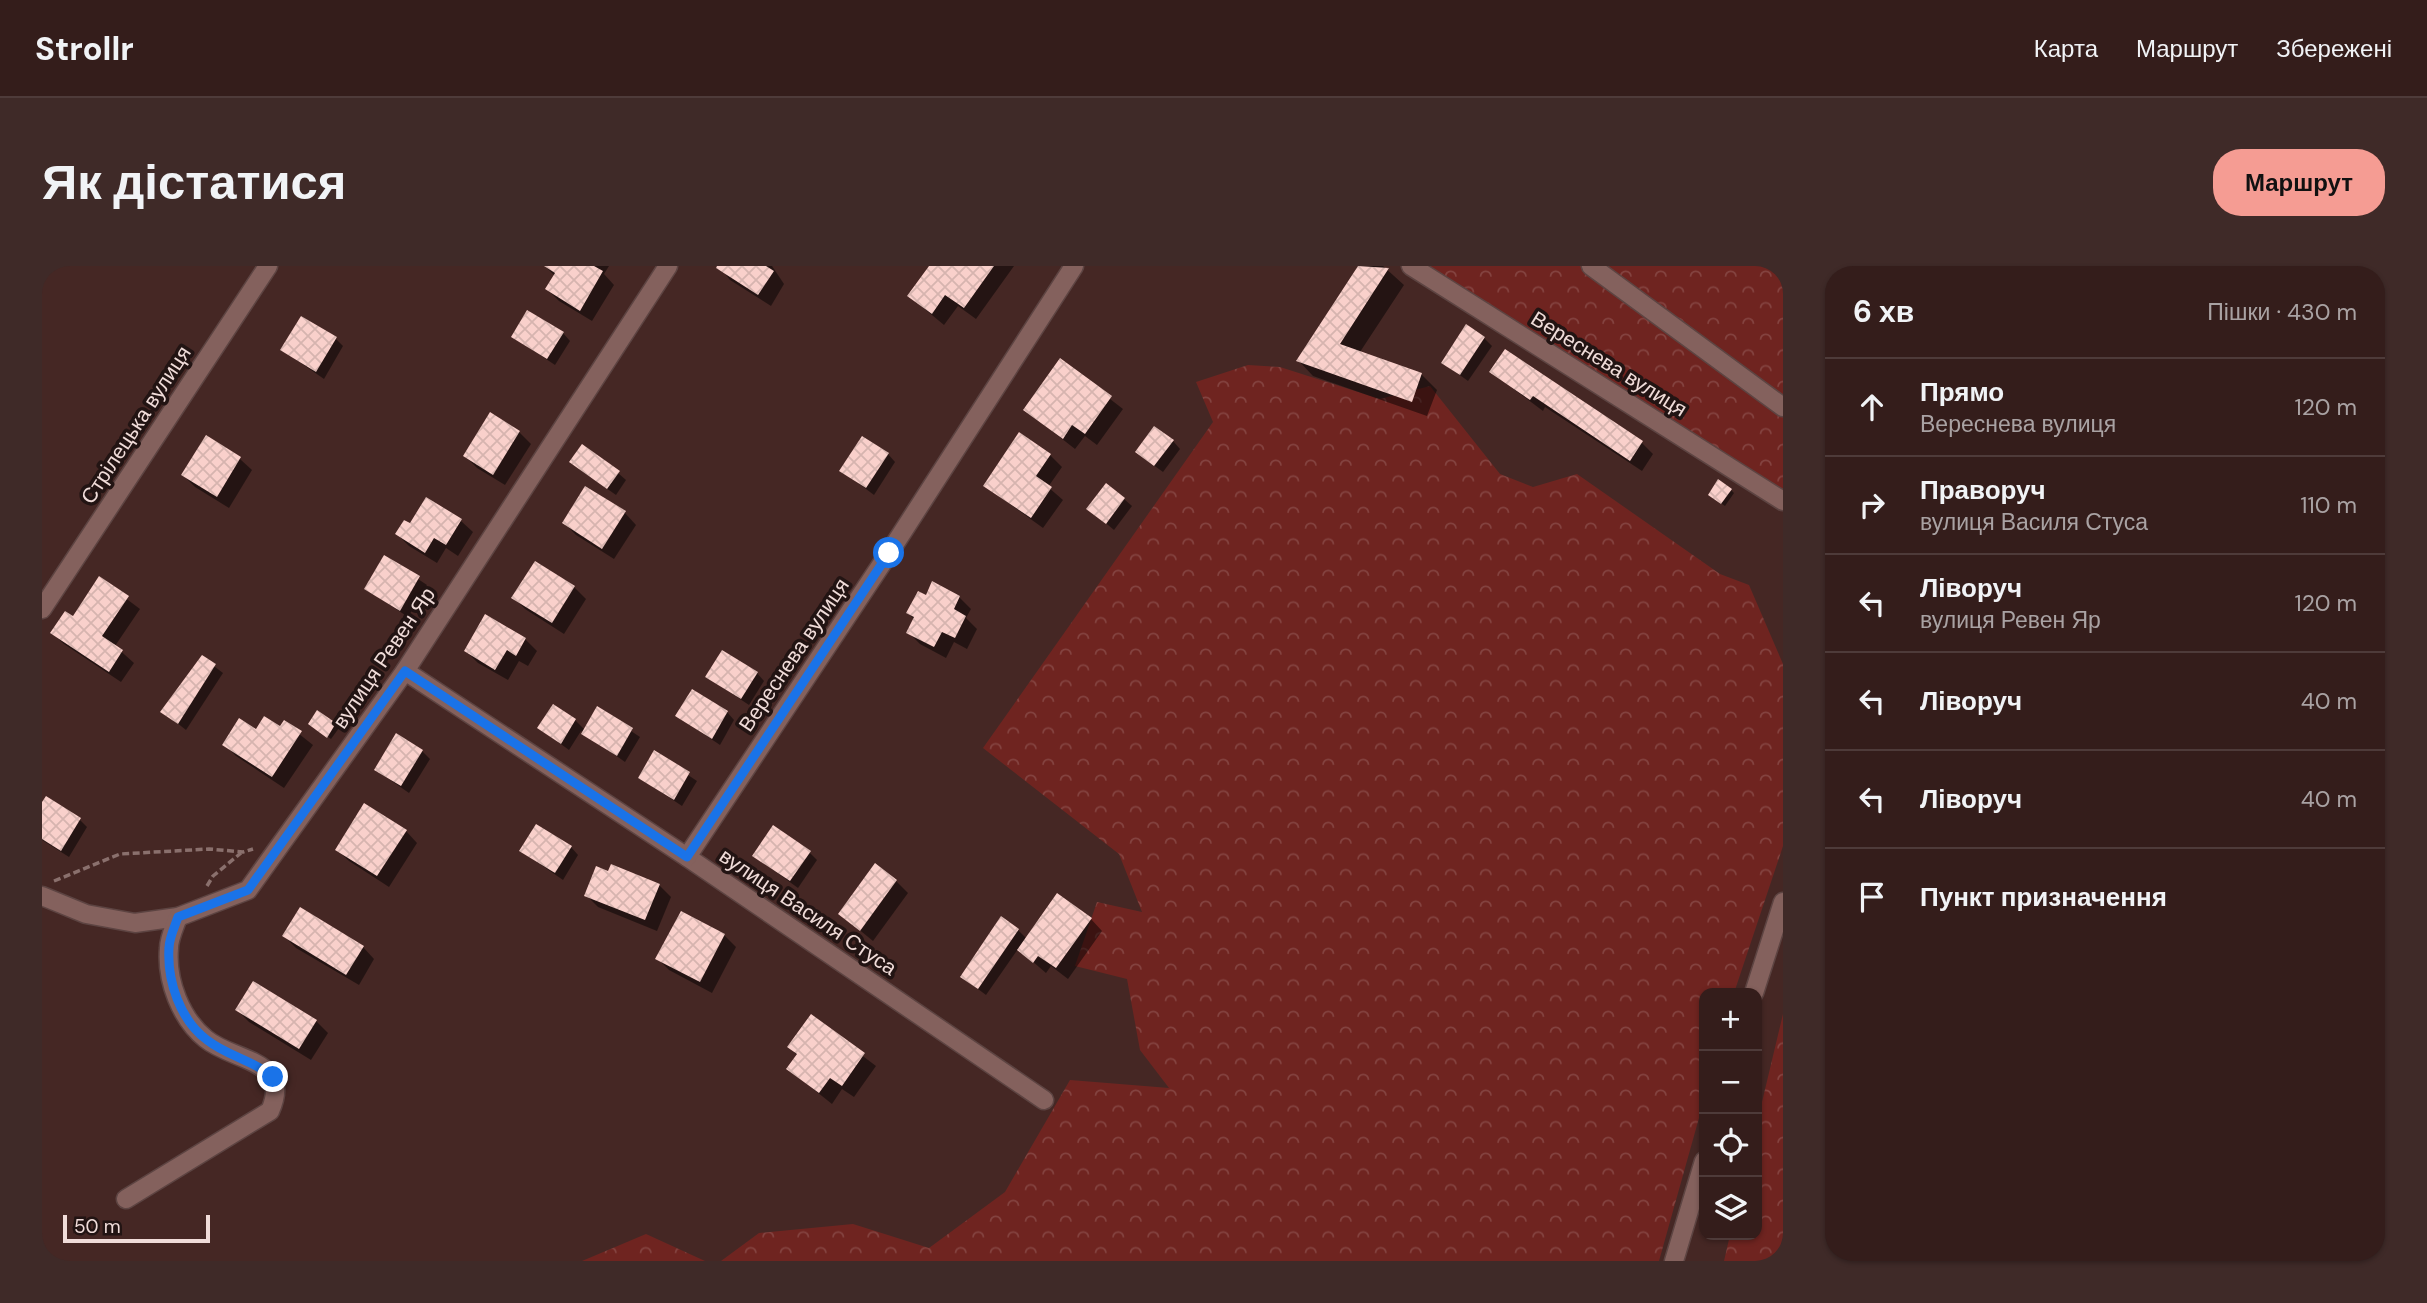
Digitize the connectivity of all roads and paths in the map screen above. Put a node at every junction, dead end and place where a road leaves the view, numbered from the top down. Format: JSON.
{"nodes":[{"id":1,"x":268,"y":266,"type":"edge"},
{"id":2,"x":668,"y":266,"type":"edge"},
{"id":3,"x":1074,"y":266,"type":"edge"},
{"id":4,"x":1411,"y":266,"type":"edge"},
{"id":5,"x":1591,"y":266,"type":"edge"},
{"id":6,"x":1783,"y":407,"type":"edge"},
{"id":7,"x":1783,"y":501,"type":"edge"},
{"id":8,"x":42,"y":609,"type":"edge"},
{"id":9,"x":405,"y":671,"type":"junction"},
{"id":10,"x":282,"y":841,"type":"junction"},
{"id":11,"x":243,"y":852,"type":"junction"},
{"id":12,"x":687,"y":857,"type":"junction"},
{"id":13,"x":42,"y":886,"type":"edge"},
{"id":14,"x":42,"y":896,"type":"edge"},
{"id":15,"x":1783,"y":902,"type":"edge"},
{"id":16,"x":185,"y":914,"type":"junction"},
{"id":17,"x":1756,"y":988,"type":"edge"},
{"id":18,"x":1044,"y":1100,"type":"dead end"},
{"id":19,"x":1699,"y":1177,"type":"edge"},
{"id":20,"x":126,"y":1199,"type":"dead end"},
{"id":21,"x":1674,"y":1261,"type":"edge"}],
"edges":[{"from":1,"to":8,"type":"street","name":"Стрілецька вулиця"},
{"from":2,"to":9,"type":"street","name":"вулиця Ревен Яр"},
{"from":3,"to":12,"type":"street","name":"Вереснева вулиця"},
{"from":4,"to":7,"type":"street","name":"Вереснева вулиця"},
{"from":5,"to":6,"type":"street"},
{"from":9,"to":10,"type":"street","name":"вулиця Ревен Яр"},
{"from":9,"to":12,"type":"street","name":"вулиця Василя Стуса"},
{"from":10,"to":11,"type":"path"},
{"from":10,"to":16,"type":"street","name":"вулиця Ревен Яр"},
{"from":11,"to":13,"type":"path"},
{"from":11,"to":16,"type":"path"},
{"from":12,"to":18,"type":"street","name":"вулиця Василя Стуса"},
{"from":14,"to":16,"type":"street","name":"вулиця Ревен Яр"},
{"from":15,"to":17,"type":"street"},
{"from":16,"to":20,"type":"street"},
{"from":19,"to":21,"type":"street"}]}
